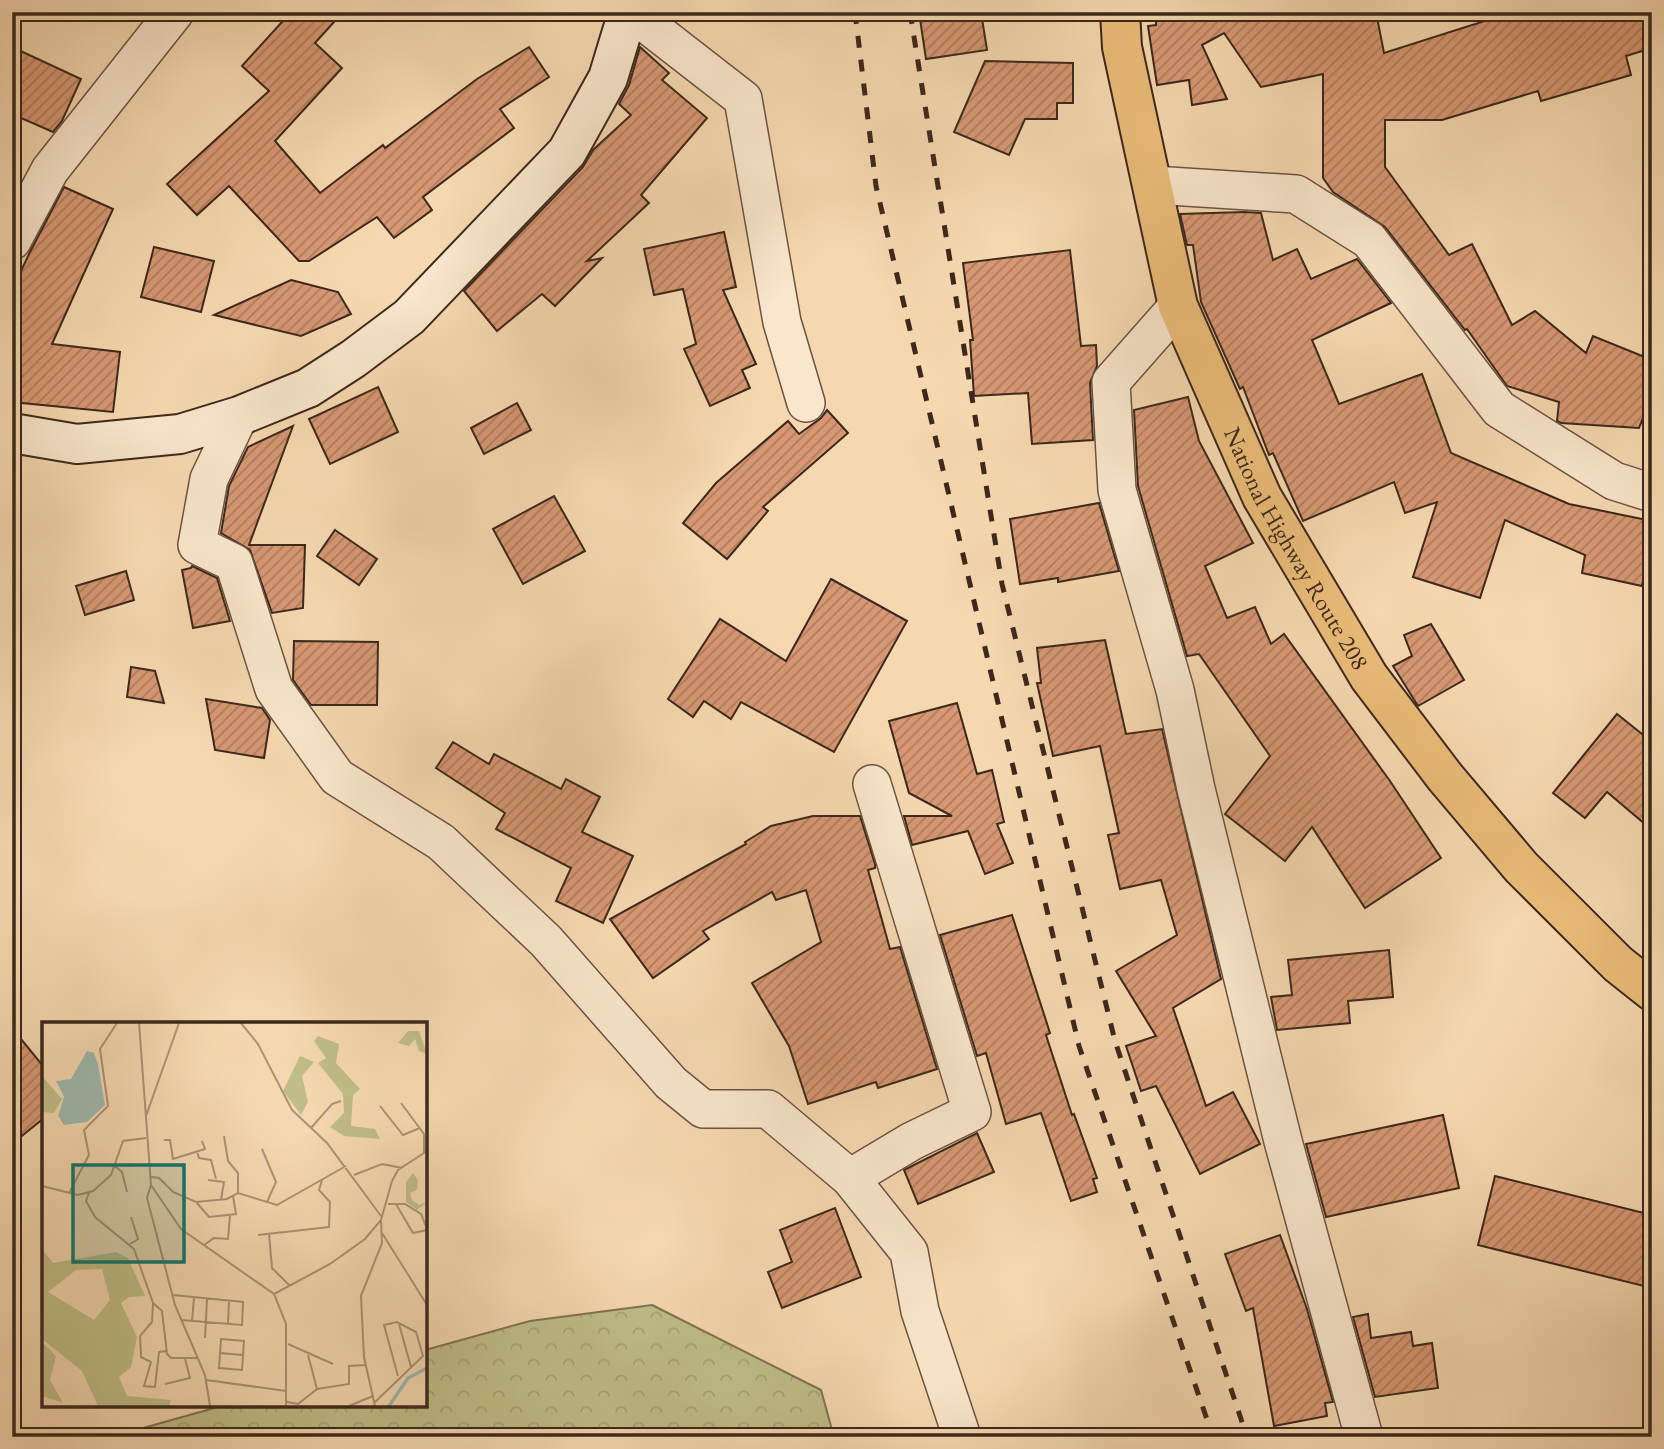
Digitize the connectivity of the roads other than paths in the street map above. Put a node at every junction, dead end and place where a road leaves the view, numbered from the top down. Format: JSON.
{"nodes":[{"id":1,"x":175,"y":12,"type":"edge"},
{"id":2,"x":629,"y":12,"type":"edge"},
{"id":3,"x":1120,"y":12,"type":"edge"},
{"id":4,"x":1153,"y":185,"type":"junction"},
{"id":5,"x":12,"y":241,"type":"edge"},
{"id":6,"x":1178,"y":306,"type":"junction"},
{"id":7,"x":806,"y":403,"type":"dead end"},
{"id":8,"x":239,"y":416,"type":"junction"},
{"id":9,"x":12,"y":433,"type":"edge"},
{"id":10,"x":1652,"y":493,"type":"edge"},
{"id":11,"x":872,"y":784,"type":"dead end"},
{"id":12,"x":1652,"y":991,"type":"edge"},
{"id":13,"x":850,"y":1178,"type":"junction"},
{"id":14,"x":962,"y":1437,"type":"edge"},
{"id":15,"x":1364,"y":1437,"type":"edge"}],
"edges":[{"from":1,"to":5,"type":"street"},
{"from":2,"to":7,"type":"street"},
{"from":2,"to":8,"type":"street"},
{"from":3,"to":4,"type":"highway","name":"National Highway Route 208"},
{"from":4,"to":6,"type":"highway","name":"National Highway Route 208"},
{"from":4,"to":10,"type":"street"},
{"from":6,"to":12,"type":"highway","name":"National Highway Route 208"},
{"from":6,"to":15,"type":"street"},
{"from":8,"to":9,"type":"street"},
{"from":8,"to":13,"type":"street"},
{"from":11,"to":13,"type":"street"},
{"from":13,"to":14,"type":"street"}]}
